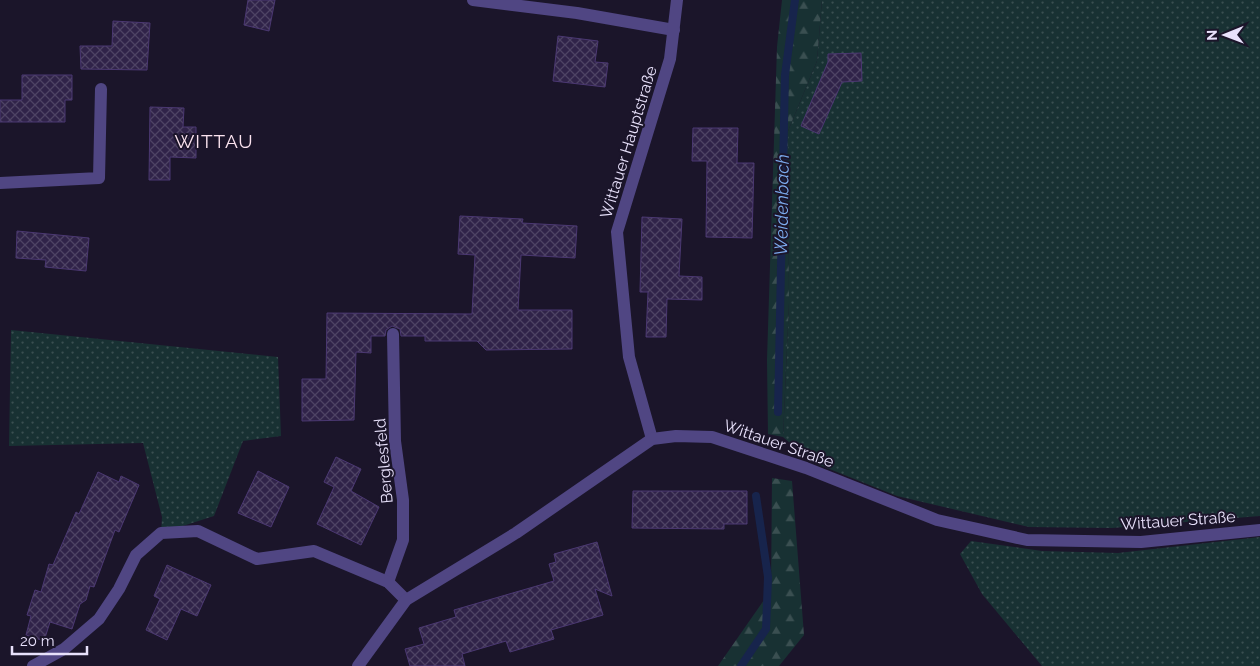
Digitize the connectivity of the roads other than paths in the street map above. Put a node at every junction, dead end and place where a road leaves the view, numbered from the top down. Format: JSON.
{"nodes":[{"id":1,"x":473,"y":0,"type":"edge"},
{"id":2,"x":677,"y":0,"type":"edge"},
{"id":3,"x":674,"y":30,"type":"junction"},
{"id":4,"x":101,"y":89,"type":"dead end"},
{"id":5,"x":0,"y":183,"type":"edge"},
{"id":6,"x":393,"y":334,"type":"dead end"},
{"id":7,"x":652,"y":439,"type":"junction"},
{"id":8,"x":1260,"y":530,"type":"edge"},
{"id":9,"x":388,"y":582,"type":"junction"},
{"id":10,"x":406,"y":600,"type":"junction"},
{"id":11,"x":33,"y":666,"type":"edge"},
{"id":12,"x":358,"y":666,"type":"edge"}],
"edges":[{"from":1,"to":3,"type":"street"},
{"from":2,"to":3,"type":"street","name":"Wittauer Hauptstraße"},
{"from":3,"to":7,"type":"street","name":"Wittauer Hauptstraße"},
{"from":4,"to":5,"type":"street"},
{"from":6,"to":9,"type":"street","name":"Berglesfeld"},
{"from":7,"to":8,"type":"street","name":"Wittauer Straße"},
{"from":7,"to":10,"type":"street","name":"Wittauer Straße"},
{"from":9,"to":10,"type":"street"},
{"from":9,"to":11,"type":"street"},
{"from":10,"to":12,"type":"street","name":"Wittauer Straße"}]}
